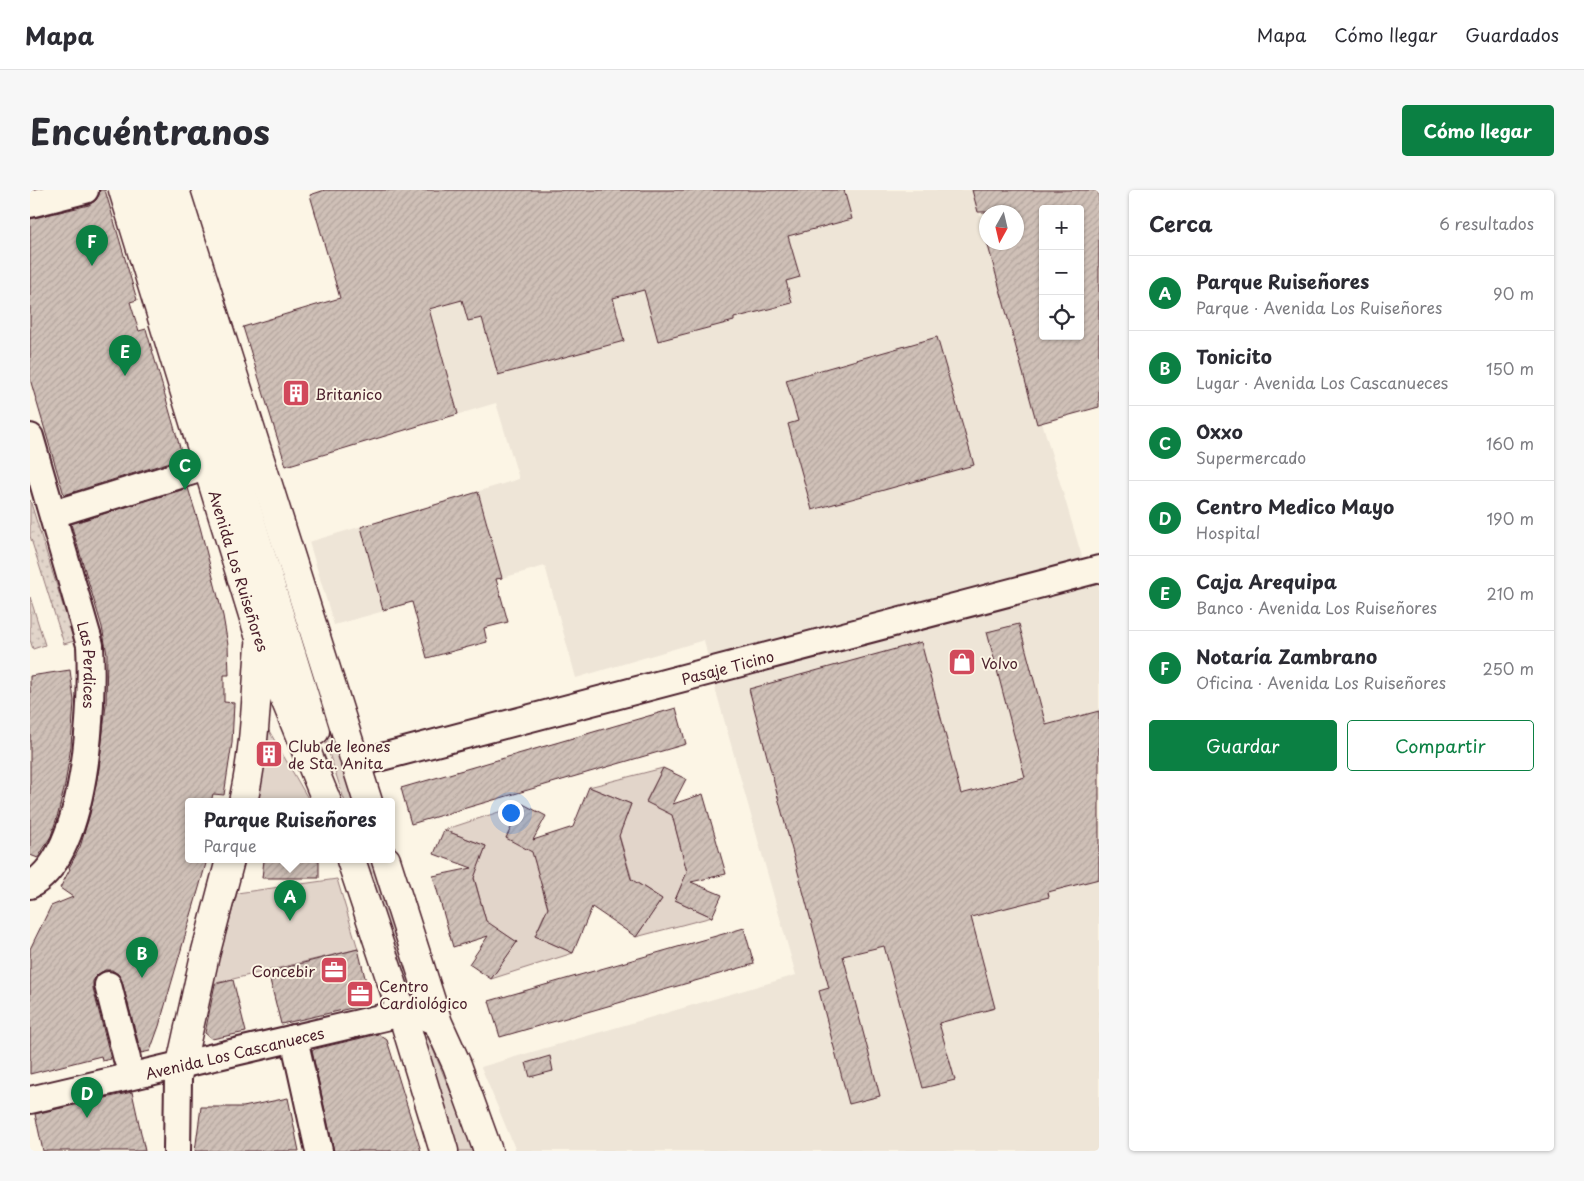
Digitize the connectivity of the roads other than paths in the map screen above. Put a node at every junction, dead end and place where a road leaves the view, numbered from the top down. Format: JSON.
{"nodes":[{"id":1,"x":85,"y":190,"type":"edge"},
{"id":2,"x":123,"y":190,"type":"edge"},
{"id":3,"x":149,"y":190,"type":"edge"},
{"id":4,"x":175,"y":190,"type":"edge"},
{"id":5,"x":30,"y":204,"type":"edge"},
{"id":6,"x":30,"y":436,"type":"edge"},
{"id":7,"x":209,"y":466,"type":"junction"},
{"id":8,"x":53,"y":514,"type":"junction"},
{"id":9,"x":258,"y":542,"type":"junction"},
{"id":10,"x":1099,"y":568,"type":"edge"},
{"id":11,"x":260,"y":638,"type":"junction"},
{"id":12,"x":333,"y":696,"type":"junction"},
{"id":13,"x":355,"y":764,"type":"junction"},
{"id":14,"x":244,"y":798,"type":"edge"},
{"id":15,"x":325,"y":798,"type":"edge"},
{"id":16,"x":336,"y":798,"type":"edge"},
{"id":17,"x":367,"y":798,"type":"edge"},
{"id":18,"x":229,"y":863,"type":"edge"},
{"id":19,"x":352,"y":863,"type":"edge"},
{"id":20,"x":387,"y":863,"type":"edge"},
{"id":21,"x":30,"y":886,"type":"edge"},
{"id":22,"x":108,"y":985,"type":"dead end"},
{"id":23,"x":402,"y":1013,"type":"junction"},
{"id":24,"x":438,"y":1023,"type":"junction"},
{"id":25,"x":294,"y":1038,"type":"junction"},
{"id":26,"x":127,"y":1059,"type":"dead end"},
{"id":27,"x":181,"y":1064,"type":"junction"},
{"id":28,"x":30,"y":1100,"type":"edge"},
{"id":29,"x":177,"y":1151,"type":"edge"},
{"id":30,"x":319,"y":1151,"type":"edge"},
{"id":31,"x":444,"y":1151,"type":"edge"},
{"id":32,"x":488,"y":1151,"type":"edge"}],
"edges":[{"from":1,"to":5,"type":"street"},
{"from":2,"to":7,"type":"main road","name":"Avenida Los Ruiseñores"},
{"from":3,"to":9,"type":"main road","name":"Avenida Los Ruiseñores"},
{"from":4,"to":12,"type":"main road","name":"Avenida Los Ruiseñores"},
{"from":6,"to":8,"type":"street","name":"Las Perdices"},
{"from":7,"to":8,"type":"street"},
{"from":7,"to":11,"type":"main road","name":"Avenida Los Ruiseñores"},
{"from":8,"to":21,"type":"street","name":"Las Perdices"},
{"from":9,"to":12,"type":"main road","name":"Avenida Los Ruiseñores"},
{"from":9,"to":16,"type":"main road","name":"Avenida Los Ruiseñores"},
{"from":10,"to":13,"type":"street","name":"Pasaje Ticino"},
{"from":11,"to":14,"type":"main road"},
{"from":11,"to":15,"type":"main road","name":"Avenida Los Ruiseñores"},
{"from":12,"to":13,"type":"main road","name":"Avenida Los Ruiseñores"},
{"from":13,"to":17,"type":"main road","name":"Avenida Los Ruiseñores"},
{"from":18,"to":27,"type":"main road"},
{"from":19,"to":23,"type":"main road"},
{"from":20,"to":24,"type":"main road"},
{"from":22,"to":26,"type":"street"},
{"from":23,"to":24,"type":"street","name":"Avenida Los Cascanueces"},
{"from":23,"to":25,"type":"street","name":"Avenida Los Cascanueces"},
{"from":23,"to":31,"type":"main road"},
{"from":24,"to":32,"type":"main road"},
{"from":25,"to":27,"type":"street","name":"Avenida Los Cascanueces"},
{"from":25,"to":30,"type":"street"},
{"from":27,"to":28,"type":"street","name":"Avenida Los Cascanueces"},
{"from":27,"to":29,"type":"street"}]}
